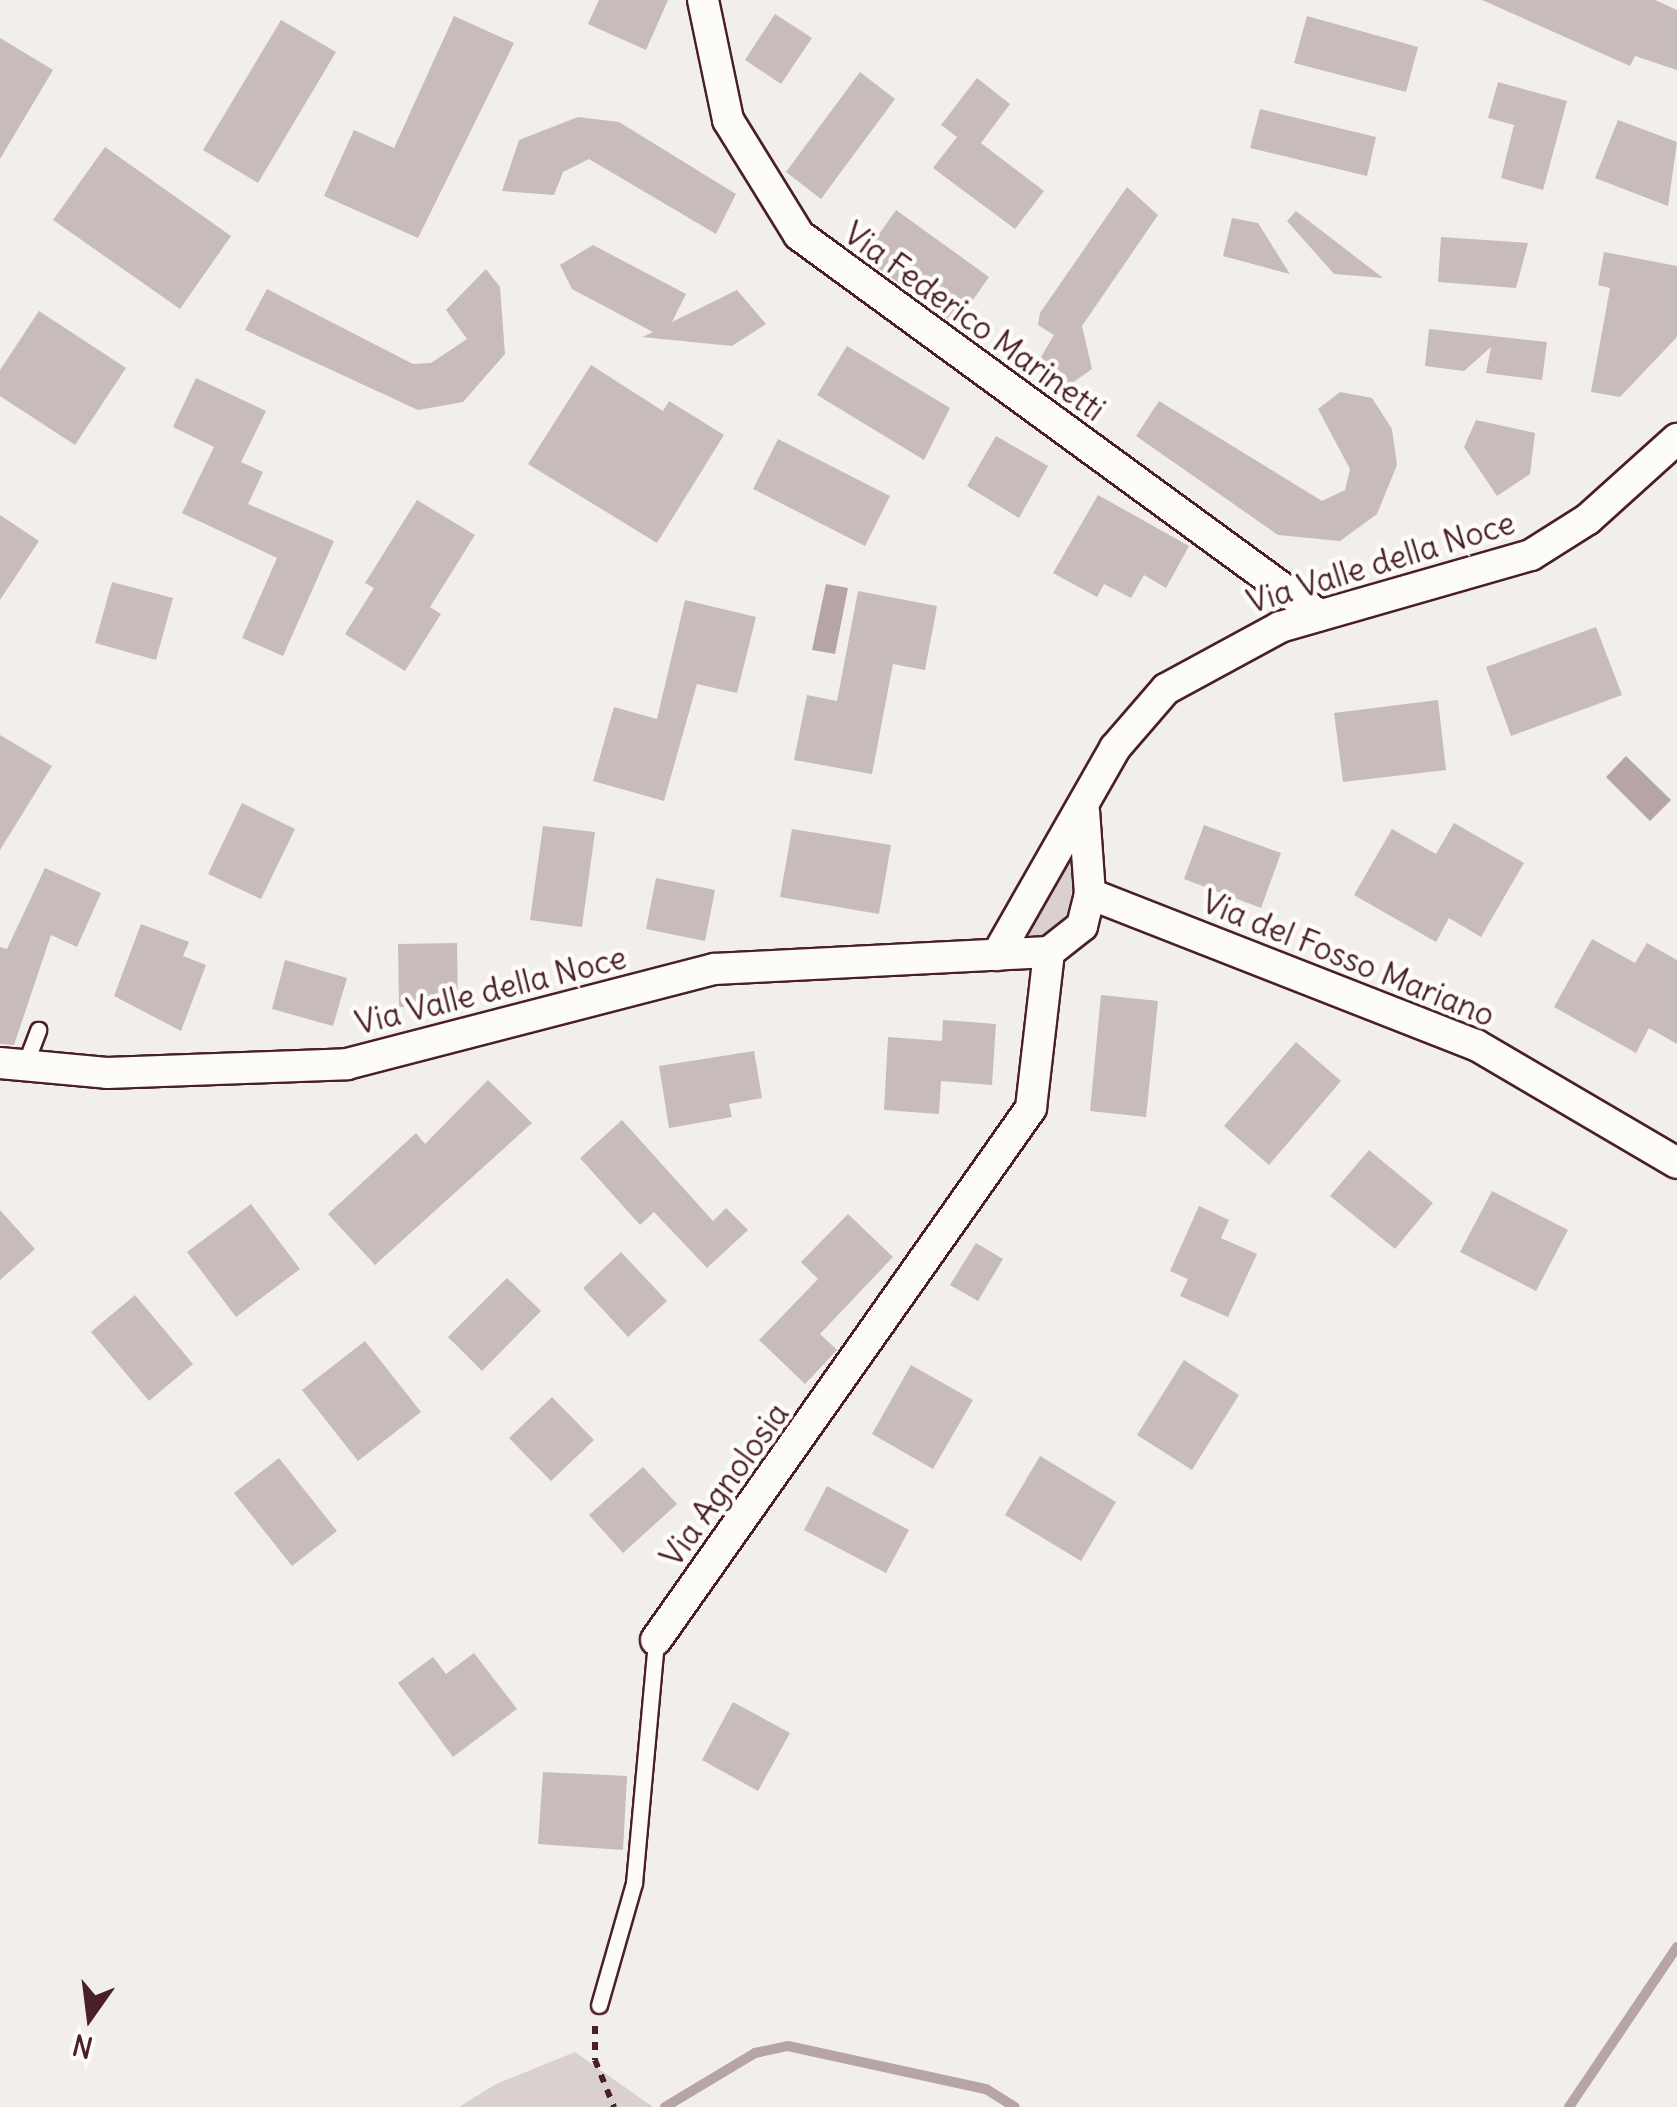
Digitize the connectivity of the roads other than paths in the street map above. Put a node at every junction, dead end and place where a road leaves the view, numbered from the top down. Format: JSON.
{"nodes":[{"id":1,"x":703,"y":0,"type":"edge"},
{"id":2,"x":1677,"y":439,"type":"edge"},
{"id":3,"x":1319,"y":615,"type":"junction"},
{"id":4,"x":1084,"y":810,"type":"junction"},
{"id":5,"x":1090,"y":894,"type":"junction"},
{"id":6,"x":1050,"y":952,"type":"junction"},
{"id":7,"x":998,"y":956,"type":"junction"},
{"id":8,"x":38,"y":1030,"type":"dead end"},
{"id":9,"x":12,"y":1065,"type":"edge"},
{"id":10,"x":1677,"y":1163,"type":"edge"},
{"id":11,"x":656,"y":1640,"type":"joint"},
{"id":12,"x":598,"y":2005,"type":"road end"}],
"edges":[{"from":1,"to":3,"type":"street","name":"Via Federico Marinetti"},
{"from":2,"to":3,"type":"street","name":"Via Valle della Noce"},
{"from":3,"to":4,"type":"street","name":"Via Valle della Noce"},
{"from":4,"to":5,"type":"street","name":"Via Valle della Noce"},
{"from":4,"to":7,"type":"street","name":"Via Valle della Noce"},
{"from":5,"to":6,"type":"street"},
{"from":5,"to":10,"type":"street","name":"Via del Fosso Mariano"},
{"from":6,"to":7,"type":"street","name":"Via Valle della Noce"},
{"from":6,"to":11,"type":"street","name":"Via Agnolosia"},
{"from":7,"to":9,"type":"street","name":"Via Valle della Noce"},
{"from":8,"to":9,"type":"lane"},
{"from":11,"to":12,"type":"lane","name":"Via Agnolosia"}]}
